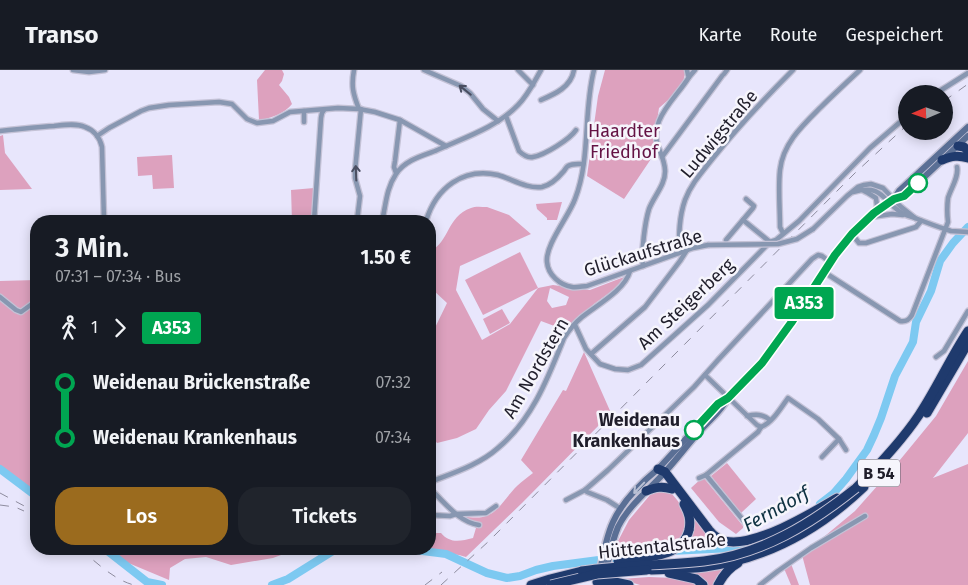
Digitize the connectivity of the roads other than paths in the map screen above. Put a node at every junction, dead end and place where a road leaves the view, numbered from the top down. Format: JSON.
{"nodes":[{"id":1,"x":73,"y":70,"type":"edge"},
{"id":2,"x":105,"y":70,"type":"edge"},
{"id":3,"x":360,"y":70,"type":"edge"},
{"id":4,"x":424,"y":70,"type":"edge"},
{"id":5,"x":518,"y":70,"type":"edge"},
{"id":6,"x":541,"y":70,"type":"edge"},
{"id":7,"x":574,"y":70,"type":"edge"},
{"id":8,"x":594,"y":70,"type":"edge"},
{"id":9,"x":687,"y":70,"type":"edge"},
{"id":10,"x":695,"y":70,"type":"edge"},
{"id":11,"x":793,"y":70,"type":"edge"},
{"id":12,"x":860,"y":70,"type":"edge"},
{"id":13,"x":354,"y":71,"type":"edge"},
{"id":14,"x":724,"y":73,"type":"edge"},
{"id":15,"x":968,"y":73,"type":"edge"},
{"id":16,"x":689,"y":77,"type":"junction"},
{"id":17,"x":533,"y":85,"type":"junction"},
{"id":18,"x":949,"y":85,"type":"edge"},
{"id":19,"x":541,"y":100,"type":"dead end"},
{"id":20,"x":360,"y":109,"type":"junction"},
{"id":21,"x":324,"y":110,"type":"junction"},
{"id":22,"x":304,"y":111,"type":"junction"},
{"id":23,"x":506,"y":116,"type":"junction"},
{"id":24,"x":400,"y":120,"type":"junction"},
{"id":25,"x":498,"y":121,"type":"junction"},
{"id":26,"x":304,"y":122,"type":"dead end"},
{"id":27,"x":898,"y":123,"type":"edge"},
{"id":28,"x":968,"y":127,"type":"edge"},
{"id":29,"x":576,"y":130,"type":"dead end"},
{"id":30,"x":0,"y":131,"type":"edge"},
{"id":31,"x":98,"y":136,"type":"junction"},
{"id":32,"x":968,"y":136,"type":"edge"},
{"id":33,"x":446,"y":146,"type":"junction"},
{"id":34,"x":962,"y":151,"type":"edge"},
{"id":35,"x":662,"y":157,"type":"junction"},
{"id":36,"x":942,"y":160,"type":"joint"},
{"id":37,"x":583,"y":164,"type":"junction"},
{"id":38,"x":957,"y":166,"type":"dead end"},
{"id":39,"x":396,"y":173,"type":"junction"},
{"id":40,"x":860,"y":191,"type":"junction"},
{"id":41,"x":852,"y":193,"type":"junction"},
{"id":42,"x":746,"y":199,"type":"dead end"},
{"id":43,"x":892,"y":201,"type":"junction"},
{"id":44,"x":104,"y":215,"type":"edge"},
{"id":45,"x":314,"y":215,"type":"edge"},
{"id":46,"x":358,"y":215,"type":"edge"},
{"id":47,"x":383,"y":215,"type":"edge"},
{"id":48,"x":428,"y":215,"type":"edge"},
{"id":49,"x":872,"y":215,"type":"junction"},
{"id":50,"x":904,"y":215,"type":"junction"},
{"id":51,"x":915,"y":218,"type":"junction"},
{"id":52,"x":743,"y":220,"type":"junction"},
{"id":53,"x":922,"y":221,"type":"junction"},
{"id":54,"x":945,"y":229,"type":"junction"},
{"id":55,"x":968,"y":232,"type":"edge"},
{"id":56,"x":783,"y":233,"type":"junction"},
{"id":57,"x":852,"y":234,"type":"junction"},
{"id":58,"x":726,"y":240,"type":"dead end"},
{"id":59,"x":770,"y":242,"type":"junction"},
{"id":60,"x":687,"y":250,"type":"junction"},
{"id":61,"x":679,"y":253,"type":"junction"},
{"id":62,"x":830,"y":262,"type":"junction"},
{"id":63,"x":643,"y":266,"type":"junction"},
{"id":64,"x":630,"y":271,"type":"junction"},
{"id":65,"x":824,"y":272,"type":"junction"},
{"id":66,"x":0,"y":297,"type":"edge"},
{"id":67,"x":30,"y":305,"type":"edge"},
{"id":68,"x":968,"y":311,"type":"edge"},
{"id":69,"x":575,"y":325,"type":"junction"},
{"id":70,"x":968,"y":325,"type":"edge"},
{"id":71,"x":966,"y":338,"type":"edge"},
{"id":72,"x":591,"y":354,"type":"junction"},
{"id":73,"x":936,"y":356,"type":"dead end"},
{"id":74,"x":705,"y":375,"type":"junction"},
{"id":75,"x":728,"y":398,"type":"junction"},
{"id":76,"x":747,"y":416,"type":"junction"},
{"id":77,"x":770,"y":420,"type":"junction"},
{"id":78,"x":760,"y":427,"type":"junction"},
{"id":79,"x":838,"y":440,"type":"junction"},
{"id":80,"x":846,"y":450,"type":"dead end"},
{"id":81,"x":822,"y":457,"type":"dead end"},
{"id":82,"x":662,"y":472,"type":"junction"},
{"id":83,"x":706,"y":475,"type":"junction"},
{"id":84,"x":699,"y":478,"type":"dead end"},
{"id":85,"x":436,"y":480,"type":"edge"},
{"id":86,"x":856,"y":488,"type":"junction"},
{"id":87,"x":672,"y":489,"type":"junction"},
{"id":88,"x":586,"y":490,"type":"junction"},
{"id":89,"x":646,"y":491,"type":"junction"},
{"id":90,"x":436,"y":495,"type":"edge"},
{"id":91,"x":566,"y":500,"type":"dead end"},
{"id":92,"x":496,"y":506,"type":"dead end"},
{"id":93,"x":621,"y":509,"type":"junction"},
{"id":94,"x":456,"y":514,"type":"junction"},
{"id":95,"x":436,"y":515,"type":"edge"},
{"id":96,"x":865,"y":516,"type":"dead end"},
{"id":97,"x":479,"y":525,"type":"dead end"},
{"id":98,"x":748,"y":526,"type":"dead end"},
{"id":99,"x":607,"y":552,"type":"junction"},
{"id":100,"x":747,"y":558,"type":"junction"},
{"id":101,"x":651,"y":570,"type":"junction"},
{"id":102,"x":582,"y":571,"type":"junction"},
{"id":103,"x":600,"y":584,"type":"edge"},
{"id":104,"x":702,"y":584,"type":"edge"},
{"id":105,"x":531,"y":585,"type":"edge"},
{"id":106,"x":550,"y":585,"type":"edge"},
{"id":107,"x":629,"y":585,"type":"edge"},
{"id":108,"x":718,"y":585,"type":"edge"},
{"id":109,"x":760,"y":585,"type":"edge"}],
"edges":[{"from":1,"to":2,"type":"street"},
{"from":3,"to":13,"type":"street"},
{"from":25,"to":4,"type":"street","one_way":true},
{"from":5,"to":17,"type":"street"},
{"from":6,"to":17,"type":"street"},
{"from":7,"to":19,"type":"street"},
{"from":8,"to":37,"type":"street","name":"Glückaufstraße"},
{"from":9,"to":16,"type":"street"},
{"from":10,"to":16,"type":"street"},
{"from":11,"to":61,"type":"street","name":"Ludwigstraße"},
{"from":12,"to":56,"type":"street"},
{"from":13,"to":20,"type":"street"},
{"from":14,"to":35,"type":"street"},
{"from":15,"to":18,"type":"street"},
{"from":16,"to":35,"type":"street"},
{"from":17,"to":23,"type":"street"},
{"from":20,"to":21,"type":"street"},
{"from":20,"to":24,"type":"street"},
{"from":46,"to":20,"type":"street","one_way":true},
{"from":21,"to":22,"type":"street"},
{"from":21,"to":45,"type":"street"},
{"from":22,"to":26,"type":"street"},
{"from":22,"to":31,"type":"street"},
{"from":23,"to":25,"type":"street"},
{"from":23,"to":29,"type":"street"},
{"from":24,"to":33,"type":"street"},
{"from":24,"to":39,"type":"street"},
{"from":25,"to":33,"type":"street"},
{"from":27,"to":56,"type":"street","name":"Am Steigerberg"},
{"from":28,"to":34,"type":"main road"},
{"from":30,"to":31,"type":"street"},
{"from":31,"to":44,"type":"street"},
{"from":32,"to":34,"type":"main road"},
{"from":33,"to":39,"type":"street"},
{"from":34,"to":36,"type":"highway"},
{"from":34,"to":43,"type":"main road"},
{"from":35,"to":63,"type":"street"},
{"from":36,"to":43,"type":"main road"},
{"from":37,"to":48,"type":"street"},
{"from":37,"to":64,"type":"street","name":"Glückaufstraße"},
{"from":38,"to":54,"type":"street"},
{"from":39,"to":47,"type":"street"},
{"from":40,"to":41,"type":"street","name":"Glückaufstraße"},
{"from":40,"to":43,"type":"street","name":"Glückaufstraße"},
{"from":40,"to":49,"type":"street"},
{"from":41,"to":43,"type":"street","name":"Glückaufstraße"},
{"from":41,"to":60,"type":"street","name":"Glückaufstraße","bridge":true},
{"from":42,"to":52,"type":"street"},
{"from":43,"to":49,"type":"main road"},
{"from":43,"to":50,"type":"street"},
{"from":43,"to":51,"type":"street"},
{"from":49,"to":50,"type":"street"},
{"from":49,"to":57,"type":"main road"},
{"from":50,"to":51,"type":"street"},
{"from":51,"to":53,"type":"street"},
{"from":52,"to":58,"type":"street"},
{"from":52,"to":59,"type":"street"},
{"from":53,"to":54,"type":"street"},
{"from":53,"to":57,"type":"street"},
{"from":54,"to":55,"type":"street"},
{"from":54,"to":65,"type":"street"},
{"from":56,"to":59,"type":"street","name":"Am Steigerberg"},
{"from":57,"to":62,"type":"main road"},
{"from":59,"to":72,"type":"street","name":"Am Steigerberg"},
{"from":60,"to":61,"type":"street","name":"Glückaufstraße"},
{"from":60,"to":72,"type":"street"},
{"from":61,"to":63,"type":"street","name":"Glückaufstraße"},
{"from":62,"to":65,"type":"main road"},
{"from":62,"to":74,"type":"street"},
{"from":63,"to":64,"type":"street","name":"Glückaufstraße"},
{"from":64,"to":69,"type":"street","name":"Am Nordstern"},
{"from":65,"to":75,"type":"main road"},
{"from":66,"to":67,"type":"street"},
{"from":68,"to":73,"type":"street"},
{"from":69,"to":72,"type":"street","name":"Am Steigerberg"},
{"from":69,"to":85,"type":"street","name":"Am Nordstern"},
{"from":70,"to":71,"type":"highway","number":"B 54"},
{"from":71,"to":86,"type":"highway","name":"Hüttentalstraße","number":"B 54"},
{"from":71,"to":100,"type":"highway","name":"Hüttentalstraße","number":"B 54"},
{"from":74,"to":75,"type":"street"},
{"from":74,"to":88,"type":"street"},
{"from":75,"to":76,"type":"street"},
{"from":75,"to":82,"type":"main road"},
{"from":76,"to":77,"type":"street"},
{"from":76,"to":78,"type":"street"},
{"from":77,"to":78,"type":"street"},
{"from":77,"to":79,"type":"street"},
{"from":78,"to":83,"type":"street"},
{"from":79,"to":80,"type":"street"},
{"from":79,"to":81,"type":"street"},
{"from":82,"to":86,"type":"highway","bridge":true},
{"from":82,"to":87,"type":"highway"},
{"from":82,"to":89,"type":"main road"},
{"from":82,"to":93,"type":"main road","one_way":true},
{"from":83,"to":84,"type":"street"},
{"from":83,"to":98,"type":"street"},
{"from":86,"to":102,"type":"highway","name":"Hüttentalstraße","number":"B 54","bridge":true},
{"from":87,"to":89,"type":"highway"},
{"from":87,"to":102,"type":"highway","bridge":true},
{"from":88,"to":91,"type":"street"},
{"from":88,"to":93,"type":"street"},
{"from":89,"to":99,"type":"main road"},
{"from":90,"to":94,"type":"street"},
{"from":92,"to":94,"type":"street"},
{"from":93,"to":99,"type":"main road"},
{"from":94,"to":95,"type":"street"},
{"from":94,"to":97,"type":"street"},
{"from":96,"to":109,"type":"street"},
{"from":99,"to":103,"type":"main road"},
{"from":100,"to":101,"type":"highway","name":"Hüttentalstraße","number":"B 54"},
{"from":100,"to":108,"type":"highway"},
{"from":101,"to":104,"type":"highway"},
{"from":101,"to":106,"type":"highway","name":"Hüttentalstraße","number":"B 54","bridge":true},
{"from":102,"to":105,"type":"highway","name":"Hüttentalstraße","number":"B 54"},
{"from":103,"to":107,"type":"highway"}]}
